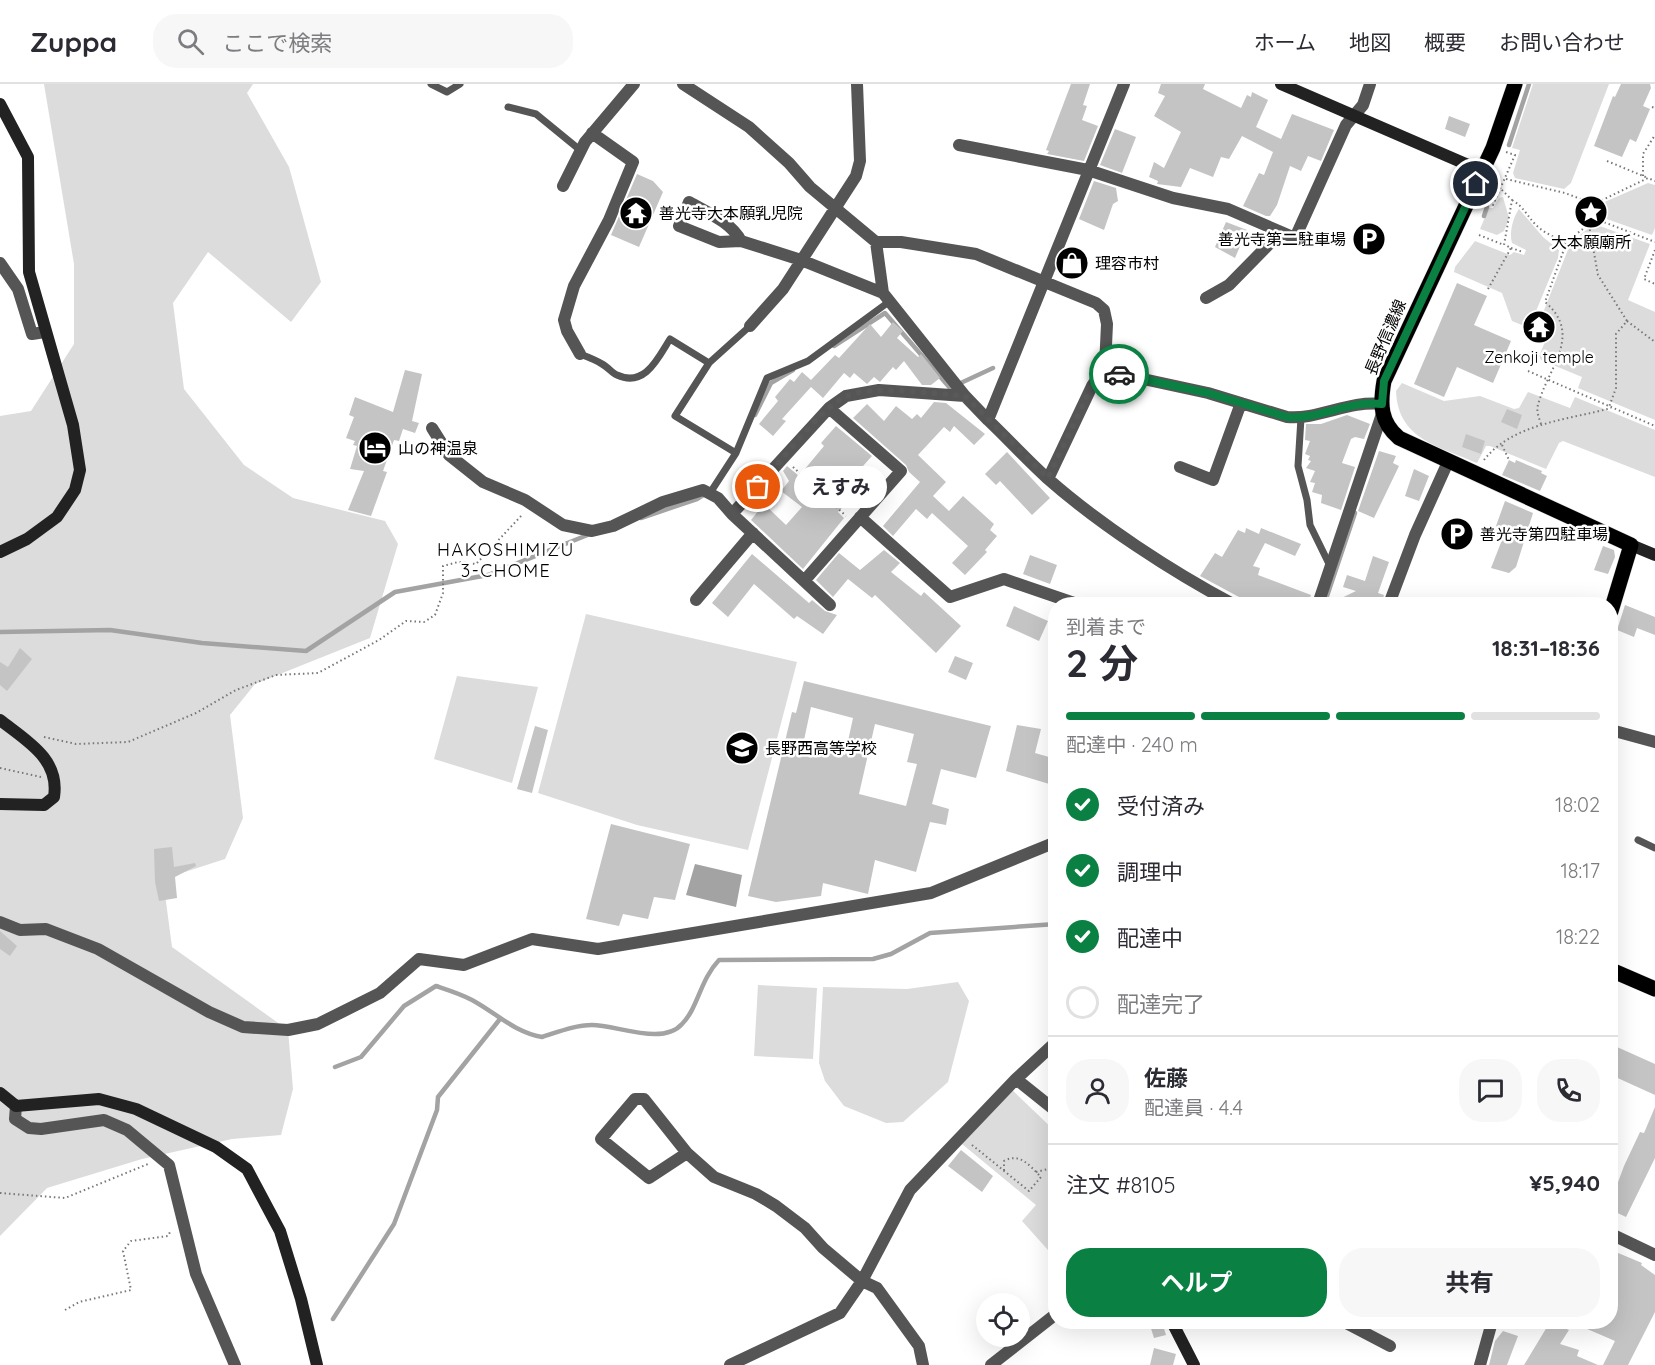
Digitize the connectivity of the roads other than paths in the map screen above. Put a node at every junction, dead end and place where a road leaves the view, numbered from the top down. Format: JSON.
{"nodes":[{"id":1,"x":431,"y":84,"type":"edge"},
{"id":2,"x":460,"y":84,"type":"edge"},
{"id":3,"x":634,"y":84,"type":"edge"},
{"id":4,"x":683,"y":84,"type":"edge"},
{"id":5,"x":857,"y":84,"type":"edge"},
{"id":6,"x":1124,"y":84,"type":"edge"},
{"id":7,"x":1281,"y":84,"type":"edge"},
{"id":8,"x":1370,"y":84,"type":"edge"},
{"id":9,"x":1515,"y":84,"type":"edge"},
{"id":10,"x":0,"y":104,"type":"edge"},
{"id":11,"x":508,"y":107,"type":"dead end"},
{"id":12,"x":1354,"y":116,"type":"junction"},
{"id":13,"x":592,"y":133,"type":"junction"},
{"id":14,"x":959,"y":145,"type":"dead end"},
{"id":15,"x":580,"y":150,"type":"junction"},
{"id":16,"x":1088,"y":170,"type":"junction"},
{"id":17,"x":1482,"y":171,"type":"junction"},
{"id":18,"x":563,"y":186,"type":"dead end"},
{"id":19,"x":838,"y":207,"type":"junction"},
{"id":20,"x":1281,"y":232,"type":"junction"},
{"id":21,"x":741,"y":241,"type":"junction"},
{"id":22,"x":876,"y":242,"type":"junction"},
{"id":23,"x":801,"y":260,"type":"junction"},
{"id":24,"x":0,"y":263,"type":"edge"},
{"id":25,"x":1042,"y":282,"type":"junction"},
{"id":26,"x":886,"y":297,"type":"junction"},
{"id":27,"x":1206,"y":298,"type":"dead end"},
{"id":28,"x":750,"y":326,"type":"joint"},
{"id":29,"x":45,"y":332,"type":"junction"},
{"id":30,"x":580,"y":354,"type":"joint"},
{"id":31,"x":709,"y":363,"type":"junction"},
{"id":32,"x":1105,"y":367,"type":"junction"},
{"id":33,"x":965,"y":396,"type":"junction"},
{"id":34,"x":1241,"y":403,"type":"junction"},
{"id":35,"x":829,"y":408,"type":"junction"},
{"id":36,"x":1382,"y":409,"type":"junction"},
{"id":37,"x":1301,"y":418,"type":"junction"},
{"id":38,"x":988,"y":420,"type":"junction"},
{"id":39,"x":432,"y":428,"type":"dead end"},
{"id":40,"x":736,"y":453,"type":"junction"},
{"id":41,"x":1448,"y":462,"type":"junction"},
{"id":42,"x":1180,"y":467,"type":"dead end"},
{"id":43,"x":1048,"y":478,"type":"junction"},
{"id":44,"x":710,"y":493,"type":"junction"},
{"id":45,"x":732,"y":514,"type":"junction"},
{"id":46,"x":858,"y":520,"type":"junction"},
{"id":47,"x":753,"y":533,"type":"junction"},
{"id":48,"x":1631,"y":545,"type":"junction"},
{"id":49,"x":0,"y":552,"type":"edge"},
{"id":50,"x":1655,"y":555,"type":"edge"},
{"id":51,"x":1331,"y":569,"type":"junction"},
{"id":52,"x":804,"y":581,"type":"junction"},
{"id":53,"x":1057,"y":597,"type":"edge"},
{"id":54,"x":1220,"y":597,"type":"edge"},
{"id":55,"x":1321,"y":597,"type":"edge"},
{"id":56,"x":1392,"y":597,"type":"edge"},
{"id":57,"x":1615,"y":597,"type":"edge"},
{"id":58,"x":696,"y":600,"type":"dead end"},
{"id":59,"x":830,"y":605,"type":"dead end"},
{"id":60,"x":0,"y":720,"type":"edge"},
{"id":61,"x":1618,"y":732,"type":"edge"},
{"id":62,"x":1655,"y":742,"type":"edge"},
{"id":63,"x":0,"y":804,"type":"edge"},
{"id":64,"x":1638,"y":840,"type":"dead end"},
{"id":65,"x":1048,"y":845,"type":"edge"},
{"id":66,"x":1655,"y":848,"type":"edge"},
{"id":67,"x":0,"y":922,"type":"edge"},
{"id":68,"x":1618,"y":973,"type":"edge"},
{"id":69,"x":1655,"y":989,"type":"edge"},
{"id":70,"x":1048,"y":1049,"type":"edge"},
{"id":71,"x":1016,"y":1079,"type":"junction"},
{"id":72,"x":0,"y":1093,"type":"edge"},
{"id":73,"x":1048,"y":1105,"type":"edge"},
{"id":74,"x":16,"y":1106,"type":"junction"},
{"id":75,"x":687,"y":1153,"type":"junction"},
{"id":76,"x":1618,"y":1237,"type":"edge"},
{"id":77,"x":1655,"y":1255,"type":"edge"},
{"id":78,"x":862,"y":1281,"type":"junction"},
{"id":79,"x":1048,"y":1320,"type":"edge"},
{"id":80,"x":1176,"y":1329,"type":"edge"},
{"id":81,"x":1357,"y":1329,"type":"edge"},
{"id":82,"x":1490,"y":1329,"type":"edge"},
{"id":83,"x":1390,"y":1347,"type":"dead end"},
{"id":84,"x":235,"y":1365,"type":"edge"},
{"id":85,"x":317,"y":1365,"type":"edge"},
{"id":86,"x":729,"y":1365,"type":"edge"},
{"id":87,"x":923,"y":1365,"type":"edge"},
{"id":88,"x":991,"y":1365,"type":"edge"},
{"id":89,"x":1194,"y":1365,"type":"edge"},
{"id":90,"x":1480,"y":1365,"type":"edge"}],
"edges":[{"from":1,"to":2,"type":"lane"},
{"from":3,"to":13,"type":"street"},
{"from":4,"to":19,"type":"street"},
{"from":5,"to":19,"type":"street"},
{"from":6,"to":16,"type":"street"},
{"from":7,"to":12,"type":"street"},
{"from":8,"to":12,"type":"street"},
{"from":9,"to":17,"type":"main road","name":"長野信濃線"},
{"from":10,"to":29,"type":"street"},
{"from":11,"to":15,"type":"lane"},
{"from":12,"to":17,"type":"street"},
{"from":12,"to":20,"type":"street"},
{"from":13,"to":15,"type":"street"},
{"from":13,"to":30,"type":"street"},
{"from":14,"to":16,"type":"street"},
{"from":15,"to":18,"type":"street"},
{"from":16,"to":20,"type":"street"},
{"from":16,"to":25,"type":"street"},
{"from":17,"to":36,"type":"main road","name":"長野信濃線"},
{"from":19,"to":22,"type":"street"},
{"from":19,"to":23,"type":"street"},
{"from":20,"to":27,"type":"street"},
{"from":21,"to":21,"type":"street"},
{"from":21,"to":23,"type":"street"},
{"from":22,"to":25,"type":"street"},
{"from":22,"to":26,"type":"street"},
{"from":23,"to":26,"type":"street"},
{"from":23,"to":28,"type":"street"},
{"from":24,"to":29,"type":"street"},
{"from":25,"to":32,"type":"street"},
{"from":25,"to":38,"type":"street"},
{"from":26,"to":33,"type":"street"},
{"from":26,"to":40,"type":"lane"},
{"from":28,"to":31,"type":"lane"},
{"from":29,"to":49,"type":"street"},
{"from":30,"to":31,"type":"lane"},
{"from":31,"to":40,"type":"lane"},
{"from":32,"to":34,"type":"street"},
{"from":32,"to":43,"type":"street"},
{"from":33,"to":35,"type":"street"},
{"from":33,"to":38,"type":"street"},
{"from":34,"to":37,"type":"street"},
{"from":34,"to":42,"type":"street"},
{"from":35,"to":45,"type":"street"},
{"from":35,"to":46,"type":"street"},
{"from":36,"to":37,"type":"street"},
{"from":36,"to":41,"type":"main road"},
{"from":36,"to":51,"type":"street"},
{"from":37,"to":51,"type":"lane"},
{"from":38,"to":43,"type":"street"},
{"from":39,"to":44,"type":"street"},
{"from":40,"to":44,"type":"lane"},
{"from":41,"to":48,"type":"main road"},
{"from":41,"to":56,"type":"street"},
{"from":43,"to":54,"type":"street"},
{"from":44,"to":45,"type":"street"},
{"from":45,"to":47,"type":"street"},
{"from":46,"to":52,"type":"street"},
{"from":46,"to":53,"type":"street"},
{"from":47,"to":52,"type":"street"},
{"from":47,"to":58,"type":"street"},
{"from":48,"to":50,"type":"street"},
{"from":48,"to":57,"type":"main road"},
{"from":51,"to":55,"type":"street"},
{"from":52,"to":59,"type":"street"},
{"from":60,"to":63,"type":"street"},
{"from":61,"to":62,"type":"street"},
{"from":64,"to":66,"type":"lane"},
{"from":65,"to":67,"type":"street"},
{"from":68,"to":69,"type":"main road"},
{"from":70,"to":71,"type":"street"},
{"from":71,"to":73,"type":"street"},
{"from":71,"to":78,"type":"street"},
{"from":72,"to":74,"type":"street"},
{"from":74,"to":84,"type":"street"},
{"from":74,"to":85,"type":"street"},
{"from":75,"to":75,"type":"street"},
{"from":75,"to":78,"type":"street"},
{"from":76,"to":77,"type":"street"},
{"from":78,"to":86,"type":"street"},
{"from":78,"to":87,"type":"street"},
{"from":79,"to":88,"type":"street"},
{"from":80,"to":89,"type":"street"},
{"from":81,"to":83,"type":"street"},
{"from":82,"to":90,"type":"street"}]}
